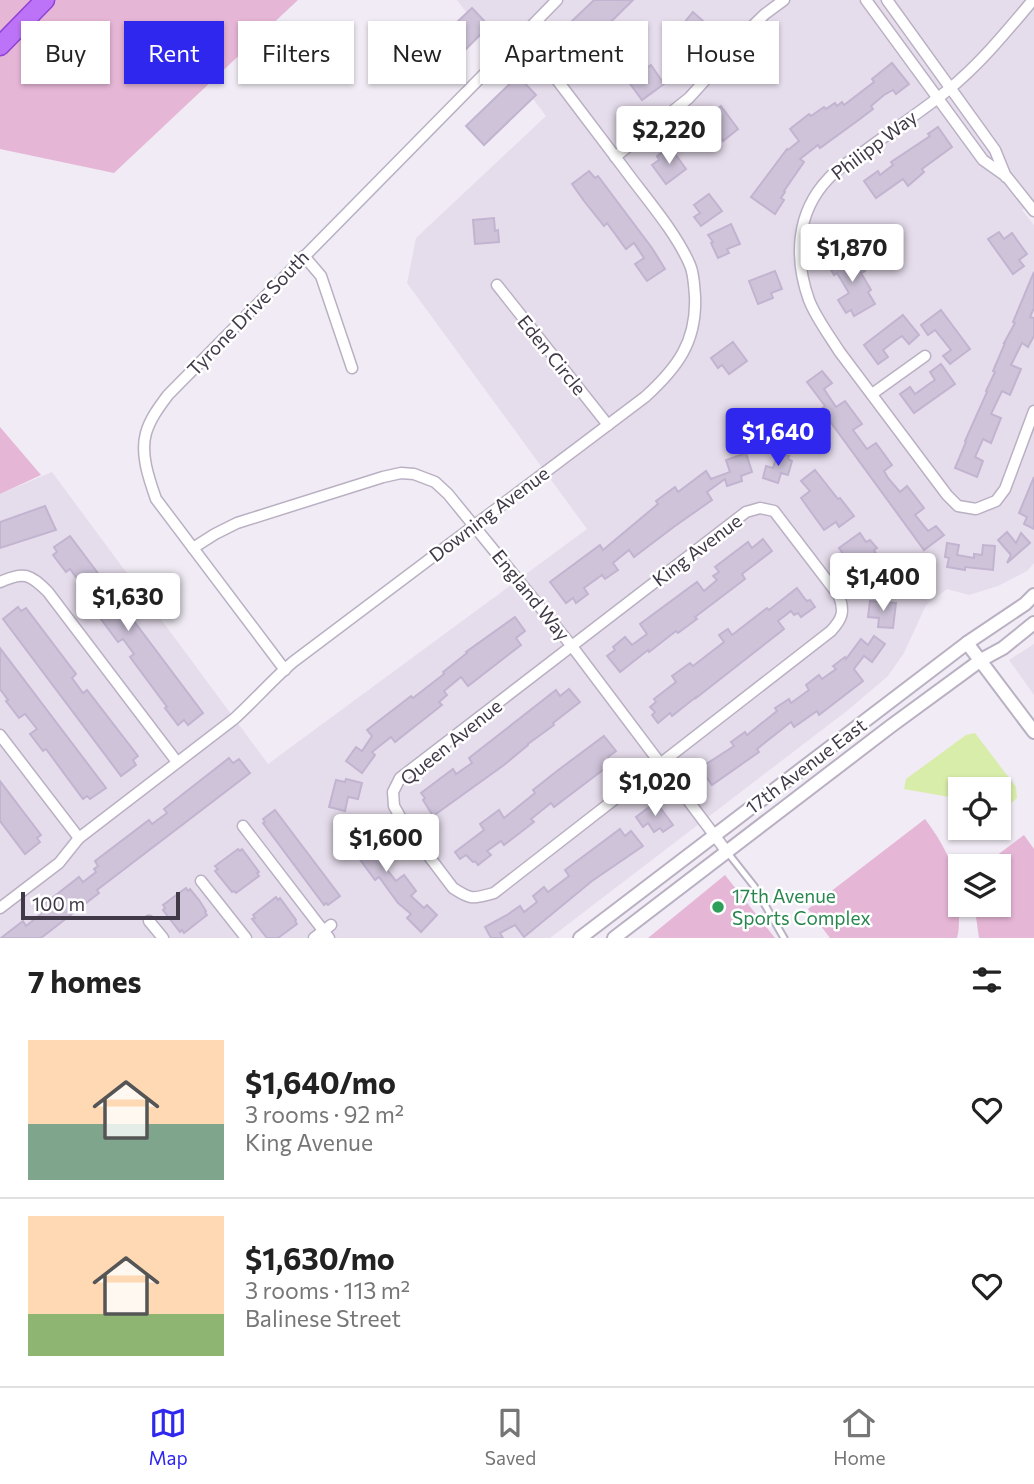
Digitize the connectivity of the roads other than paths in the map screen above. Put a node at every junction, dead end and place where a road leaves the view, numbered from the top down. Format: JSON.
{"nodes":[{"id":1,"x":45,"y":0,"type":"edge"},
{"id":2,"x":557,"y":0,"type":"edge"},
{"id":3,"x":784,"y":0,"type":"edge"},
{"id":4,"x":866,"y":0,"type":"edge"},
{"id":5,"x":887,"y":0,"type":"edge"},
{"id":6,"x":1033,"y":0,"type":"edge"},
{"id":7,"x":537,"y":21,"type":"edge"},
{"id":8,"x":0,"y":47,"type":"edge"},
{"id":9,"x":480,"y":78,"type":"edge"},
{"id":10,"x":560,"y":84,"type":"edge"},
{"id":11,"x":950,"y":88,"type":"junction"},
{"id":12,"x":938,"y":98,"type":"junction"},
{"id":13,"x":615,"y":157,"type":"junction"},
{"id":14,"x":1006,"y":177,"type":"junction"},
{"id":15,"x":1034,"y":211,"type":"edge"},
{"id":16,"x":304,"y":256,"type":"junction"},
{"id":17,"x":497,"y":285,"type":"dead end"},
{"id":18,"x":925,"y":356,"type":"dead end"},
{"id":19,"x":352,"y":368,"type":"dead end"},
{"id":20,"x":872,"y":394,"type":"junction"},
{"id":21,"x":1034,"y":411,"type":"edge"},
{"id":22,"x":608,"y":425,"type":"junction"},
{"id":23,"x":475,"y":526,"type":"junction"},
{"id":24,"x":193,"y":548,"type":"junction"},
{"id":25,"x":0,"y":582,"type":"edge"},
{"id":26,"x":1034,"y":595,"type":"edge"},
{"id":27,"x":1034,"y":623,"type":"edge"},
{"id":28,"x":967,"y":643,"type":"junction"},
{"id":29,"x":571,"y":645,"type":"junction"},
{"id":30,"x":981,"y":660,"type":"junction"},
{"id":31,"x":285,"y":670,"type":"junction"},
{"id":32,"x":1034,"y":732,"type":"edge"},
{"id":33,"x":0,"y":735,"type":"edge"},
{"id":34,"x":177,"y":762,"type":"junction"},
{"id":35,"x":661,"y":763,"type":"junction"},
{"id":36,"x":243,"y":826,"type":"dead end"},
{"id":37,"x":714,"y":836,"type":"junction"},
{"id":38,"x":79,"y":838,"type":"junction"},
{"id":39,"x":727,"y":852,"type":"junction"},
{"id":40,"x":201,"y":881,"type":"dead end"},
{"id":41,"x":0,"y":908,"type":"edge"},
{"id":42,"x":149,"y":921,"type":"dead end"},
{"id":43,"x":328,"y":931,"type":"edge"},
{"id":44,"x":163,"y":938,"type":"edge"},
{"id":45,"x":246,"y":938,"type":"edge"},
{"id":46,"x":314,"y":938,"type":"edge"},
{"id":47,"x":580,"y":938,"type":"edge"},
{"id":48,"x":614,"y":938,"type":"edge"},
{"id":49,"x":784,"y":938,"type":"edge"}],
"edges":[{"from":1,"to":8,"type":"highway"},
{"from":2,"to":7,"type":"street","name":"Tyrone Drive South"},
{"from":3,"to":13,"type":"street"},
{"from":4,"to":12,"type":"street"},
{"from":5,"to":11,"type":"street"},
{"from":6,"to":11,"type":"street","name":"Philipp Way"},
{"from":9,"to":16,"type":"street","name":"Tyrone Drive South"},
{"from":10,"to":13,"type":"street","name":"Downing Avenue"},
{"from":11,"to":12,"type":"street","name":"Philipp Way"},
{"from":11,"to":14,"type":"street"},
{"from":12,"to":14,"type":"street"},
{"from":12,"to":20,"type":"street","name":"Philipp Way"},
{"from":13,"to":22,"type":"street","name":"Downing Avenue"},
{"from":14,"to":15,"type":"street"},
{"from":16,"to":19,"type":"street"},
{"from":16,"to":24,"type":"street","name":"Tyrone Drive South"},
{"from":17,"to":22,"type":"street","name":"Eden Circle"},
{"from":18,"to":20,"type":"street"},
{"from":20,"to":21,"type":"street","name":"Philipp Way"},
{"from":22,"to":23,"type":"street","name":"Downing Avenue"},
{"from":23,"to":24,"type":"street","name":"England Way"},
{"from":23,"to":29,"type":"street","name":"England Way"},
{"from":23,"to":31,"type":"street","name":"Downing Avenue"},
{"from":24,"to":31,"type":"street","name":"Tyrone Drive South"},
{"from":25,"to":34,"type":"street"},
{"from":26,"to":28,"type":"street","name":"17th Avenue East"},
{"from":27,"to":30,"type":"street","name":"17th Avenue East"},
{"from":28,"to":30,"type":"street"},
{"from":28,"to":37,"type":"street","name":"17th Avenue East"},
{"from":29,"to":35,"type":"street","name":"England Way"},
{"from":29,"to":35,"type":"street","name":"Queen Avenue"},
{"from":29,"to":35,"type":"street","name":"King Avenue"},
{"from":30,"to":32,"type":"street"},
{"from":30,"to":39,"type":"street","name":"17th Avenue East"},
{"from":31,"to":34,"type":"street","name":"Downing Avenue"},
{"from":33,"to":38,"type":"street"},
{"from":34,"to":38,"type":"street","name":"Downing Avenue"},
{"from":35,"to":37,"type":"street","name":"England Way"},
{"from":36,"to":43,"type":"street"},
{"from":37,"to":39,"type":"street","name":"England Way"},
{"from":37,"to":47,"type":"street","name":"17th Avenue East"},
{"from":38,"to":41,"type":"street","name":"Downing Avenue"},
{"from":39,"to":48,"type":"street","name":"17th Avenue East"},
{"from":39,"to":49,"type":"lane"},
{"from":40,"to":45,"type":"street"},
{"from":42,"to":44,"type":"street"},
{"from":43,"to":46,"type":"street"}]}
